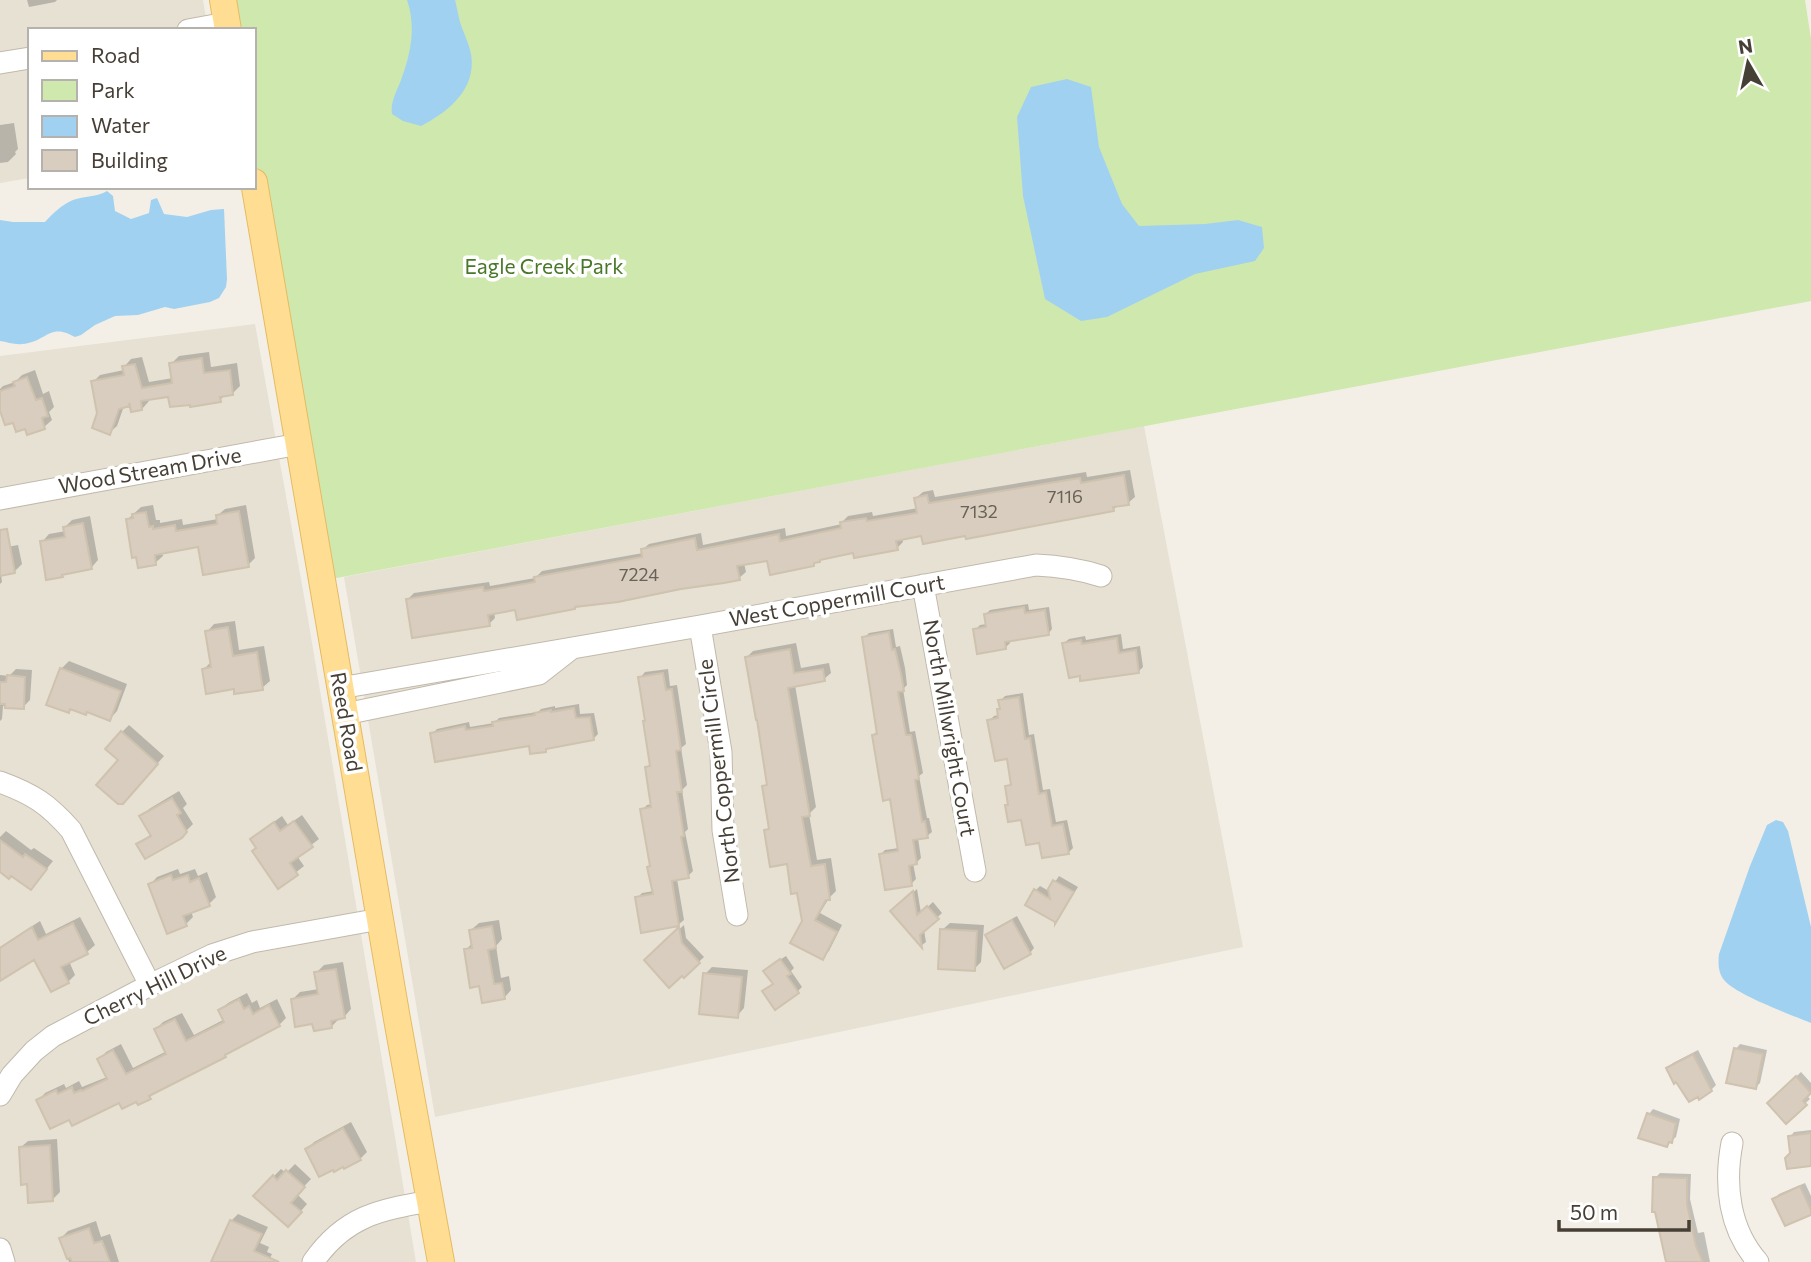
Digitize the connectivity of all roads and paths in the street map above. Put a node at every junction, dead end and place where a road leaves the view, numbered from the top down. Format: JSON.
{"nodes":[{"id":1,"x":225,"y":18,"type":"edge"},
{"id":2,"x":194,"y":28,"type":"edge"},
{"id":3,"x":28,"y":58,"type":"edge"},
{"id":4,"x":0,"y":63,"type":"edge"},
{"id":5,"x":255,"y":189,"type":"edge"},
{"id":6,"x":299,"y":444,"type":"junction"},
{"id":7,"x":0,"y":499,"type":"edge"},
{"id":8,"x":1101,"y":576,"type":"dead end"},
{"id":9,"x":923,"y":585,"type":"junction"},
{"id":10,"x":700,"y":626,"type":"junction"},
{"id":11,"x":573,"y":648,"type":"junction"},
{"id":12,"x":340,"y":688,"type":"junction"},
{"id":13,"x":345,"y":714,"type":"junction"},
{"id":14,"x":0,"y":782,"type":"edge"},
{"id":15,"x":975,"y":871,"type":"dead end"},
{"id":16,"x":737,"y":915,"type":"dead end"},
{"id":17,"x":380,"y":919,"type":"junction"},
{"id":18,"x":150,"y":985,"type":"junction"},
{"id":19,"x":0,"y":1095,"type":"edge"},
{"id":20,"x":1732,"y":1143,"type":"dead end"},
{"id":21,"x":430,"y":1200,"type":"junction"},
{"id":22,"x":0,"y":1249,"type":"edge"},
{"id":23,"x":5,"y":1262,"type":"edge"},
{"id":24,"x":313,"y":1262,"type":"edge"},
{"id":25,"x":441,"y":1262,"type":"edge"},
{"id":26,"x":1758,"y":1262,"type":"edge"}],
"edges":[{"from":1,"to":2,"type":"street"},
{"from":3,"to":4,"type":"street"},
{"from":5,"to":6,"type":"main road","name":"Reed Road"},
{"from":6,"to":7,"type":"street","name":"Wood Stream Drive"},
{"from":6,"to":12,"type":"main road","name":"Reed Road"},
{"from":8,"to":9,"type":"street","name":"West Coppermill Court"},
{"from":9,"to":10,"type":"street","name":"West Coppermill Court"},
{"from":9,"to":15,"type":"street","name":"North Millwright Court"},
{"from":10,"to":11,"type":"street","name":"West Coppermill Court"},
{"from":10,"to":16,"type":"street","name":"North Coppermill Circle"},
{"from":11,"to":12,"type":"street","name":"West Coppermill Court"},
{"from":11,"to":13,"type":"street","name":"West Coppermill Court"},
{"from":12,"to":13,"type":"main road","name":"Reed Road"},
{"from":13,"to":17,"type":"main road","name":"Reed Road"},
{"from":14,"to":18,"type":"street"},
{"from":17,"to":18,"type":"street","name":"Cherry Hill Drive"},
{"from":17,"to":21,"type":"main road","name":"Reed Road"},
{"from":18,"to":19,"type":"street","name":"Cherry Hill Drive"},
{"from":20,"to":26,"type":"street"},
{"from":21,"to":24,"type":"street"},
{"from":21,"to":25,"type":"main road","name":"Reed Road"},
{"from":22,"to":23,"type":"street"}]}
